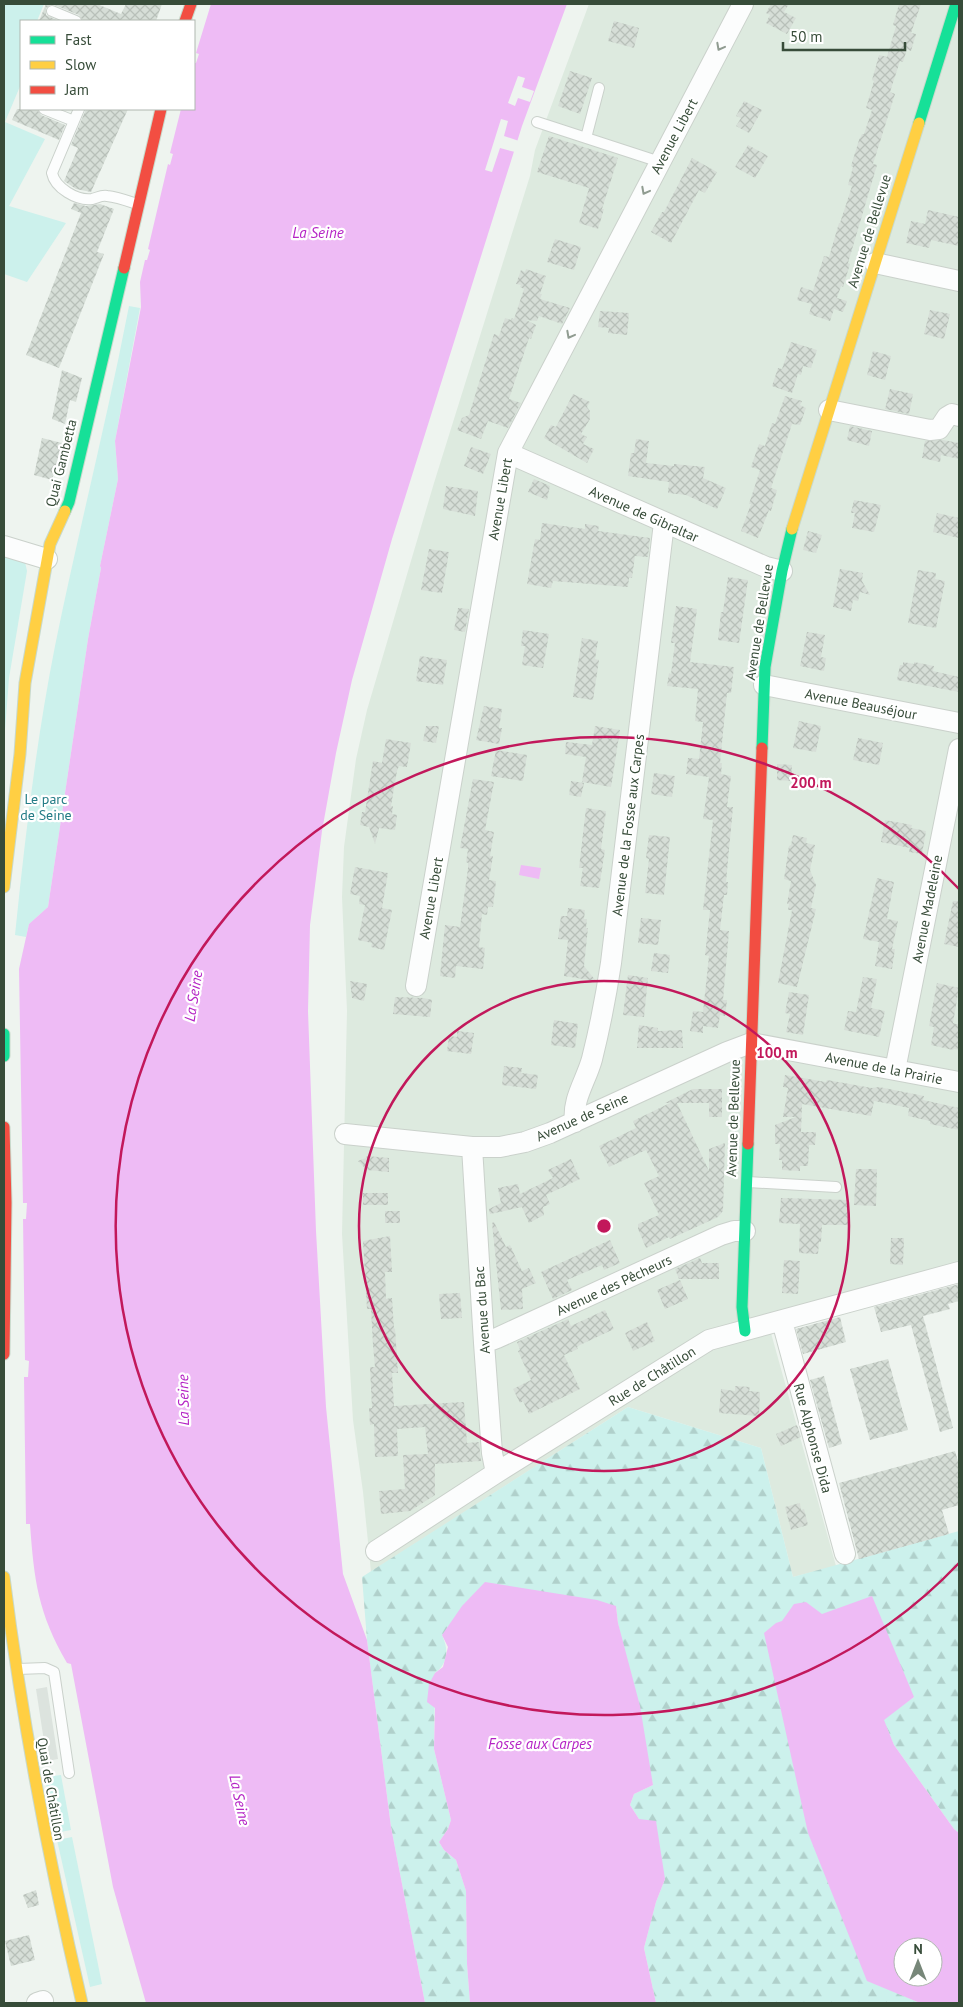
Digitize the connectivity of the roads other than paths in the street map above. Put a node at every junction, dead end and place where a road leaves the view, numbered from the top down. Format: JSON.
{"nodes":[{"id":1,"x":191,"y":4,"type":"edge"},
{"id":2,"x":743,"y":4,"type":"edge"},
{"id":3,"x":956,"y":4,"type":"edge"},
{"id":4,"x":52,"y":11,"type":"dead end"},
{"id":5,"x":74,"y":20,"type":"edge"},
{"id":6,"x":185,"y":20,"type":"edge"},
{"id":7,"x":599,"y":88,"type":"dead end"},
{"id":8,"x":46,"y":110,"type":"edge"},
{"id":9,"x":79,"y":110,"type":"edge"},
{"id":10,"x":161,"y":110,"type":"edge"},
{"id":11,"x":74,"y":121,"type":"junction"},
{"id":12,"x":537,"y":122,"type":"dead end"},
{"id":13,"x":586,"y":138,"type":"junction"},
{"id":14,"x":660,"y":162,"type":"junction"},
{"id":15,"x":138,"y":204,"type":"junction"},
{"id":16,"x":875,"y":263,"type":"junction"},
{"id":17,"x":959,"y":281,"type":"edge"},
{"id":18,"x":829,"y":410,"type":"junction"},
{"id":19,"x":959,"y":416,"type":"edge"},
{"id":20,"x":508,"y":453,"type":"junction"},
{"id":21,"x":664,"y":524,"type":"junction"},
{"id":22,"x":4,"y":546,"type":"edge"},
{"id":23,"x":47,"y":559,"type":"junction"},
{"id":24,"x":782,"y":571,"type":"junction"},
{"id":25,"x":764,"y":685,"type":"junction"},
{"id":26,"x":959,"y":723,"type":"edge"},
{"id":27,"x":959,"y":749,"type":"edge"},
{"id":28,"x":12,"y":751,"type":"edge"},
{"id":29,"x":4,"y":887,"type":"edge"},
{"id":30,"x":416,"y":986,"type":"dead end"},
{"id":31,"x":4,"y":1034,"type":"edge"},
{"id":32,"x":750,"y":1043,"type":"junction"},
{"id":33,"x":4,"y":1056,"type":"edge"},
{"id":34,"x":895,"y":1070,"type":"junction"},
{"id":35,"x":959,"y":1082,"type":"edge"},
{"id":36,"x":575,"y":1122,"type":"junction"},
{"id":37,"x":4,"y":1127,"type":"edge"},
{"id":38,"x":345,"y":1134,"type":"dead end"},
{"id":39,"x":472,"y":1147,"type":"junction"},
{"id":40,"x":4,"y":1179,"type":"edge"},
{"id":41,"x":747,"y":1182,"type":"junction"},
{"id":42,"x":836,"y":1187,"type":"dead end"},
{"id":43,"x":745,"y":1231,"type":"junction"},
{"id":44,"x":959,"y":1272,"type":"edge"},
{"id":45,"x":4,"y":1288,"type":"edge"},
{"id":46,"x":782,"y":1321,"type":"junction"},
{"id":47,"x":4,"y":1322,"type":"edge"},
{"id":48,"x":745,"y":1331,"type":"junction"},
{"id":49,"x":484,"y":1343,"type":"junction"},
{"id":50,"x":4,"y":1354,"type":"edge"},
{"id":51,"x":496,"y":1473,"type":"junction"},
{"id":52,"x":376,"y":1551,"type":"dead end"},
{"id":53,"x":846,"y":1554,"type":"dead end"},
{"id":54,"x":4,"y":1577,"type":"edge"},
{"id":55,"x":5,"y":1597,"type":"edge"},
{"id":56,"x":17,"y":1669,"type":"junction"},
{"id":57,"x":69,"y":1773,"type":"dead end"},
{"id":58,"x":82,"y":2003,"type":"edge"}],
"edges":[{"from":1,"to":6,"type":"main road"},
{"from":2,"to":14,"type":"street","name":"Avenue Libert","one_way":true},
{"from":3,"to":16,"type":"main road","name":"Avenue de Bellevue"},
{"from":4,"to":5,"type":"lane"},
{"from":7,"to":13,"type":"lane"},
{"from":8,"to":11,"type":"lane"},
{"from":9,"to":11,"type":"lane"},
{"from":10,"to":15,"type":"main road","name":"Quai Gambetta"},
{"from":11,"to":15,"type":"lane"},
{"from":12,"to":13,"type":"lane"},
{"from":13,"to":14,"type":"lane"},
{"from":14,"to":20,"type":"street","name":"Avenue Libert","one_way":true},
{"from":15,"to":23,"type":"main road","name":"Quai Gambetta"},
{"from":16,"to":17,"type":"street"},
{"from":16,"to":18,"type":"main road","name":"Avenue de Bellevue"},
{"from":18,"to":19,"type":"street"},
{"from":18,"to":24,"type":"main road","name":"Avenue de Bellevue"},
{"from":20,"to":21,"type":"street","name":"Avenue de Gibraltar"},
{"from":20,"to":30,"type":"street","name":"Avenue Libert"},
{"from":21,"to":24,"type":"street","name":"Avenue de Gibraltar"},
{"from":21,"to":36,"type":"street","name":"Avenue de la Fosse aux Carpes"},
{"from":22,"to":23,"type":"street"},
{"from":23,"to":28,"type":"main road","name":"Quai Gambetta"},
{"from":24,"to":25,"type":"main road","name":"Avenue de Bellevue"},
{"from":25,"to":26,"type":"street","name":"Avenue Beauséjour"},
{"from":25,"to":32,"type":"main road","name":"Avenue de Bellevue"},
{"from":27,"to":34,"type":"street","name":"Avenue Madeleine"},
{"from":28,"to":29,"type":"main road","name":"Quai Gambetta"},
{"from":31,"to":33,"type":"main road"},
{"from":32,"to":34,"type":"street","name":"Avenue de la Prairie"},
{"from":32,"to":36,"type":"street","name":"Avenue de Seine"},
{"from":32,"to":41,"type":"main road","name":"Avenue de Bellevue"},
{"from":34,"to":35,"type":"street","name":"Avenue de la Prairie"},
{"from":36,"to":39,"type":"street","name":"Avenue de Seine"},
{"from":37,"to":40,"type":"main road"},
{"from":38,"to":39,"type":"street","name":"Avenue de Seine"},
{"from":39,"to":49,"type":"street","name":"Avenue du Bac"},
{"from":40,"to":45,"type":"main road"},
{"from":41,"to":42,"type":"lane"},
{"from":41,"to":43,"type":"main road","name":"Avenue de Bellevue"},
{"from":43,"to":48,"type":"main road","name":"Avenue de Bellevue"},
{"from":43,"to":49,"type":"street","name":"Avenue des Pêcheurs"},
{"from":44,"to":46,"type":"street","name":"Rue de Châtillon"},
{"from":45,"to":47,"type":"main road"},
{"from":46,"to":48,"type":"street","name":"Rue de Châtillon"},
{"from":46,"to":53,"type":"street","name":"Rue Alphonse Dida"},
{"from":47,"to":50,"type":"main road"},
{"from":48,"to":51,"type":"street","name":"Rue de Châtillon"},
{"from":49,"to":51,"type":"street","name":"Avenue du Bac"},
{"from":51,"to":52,"type":"street","name":"Rue de Châtillon"},
{"from":54,"to":55,"type":"main road","name":"Quai de Châtillon"},
{"from":55,"to":56,"type":"main road","name":"Quai de Châtillon"},
{"from":56,"to":57,"type":"lane"},
{"from":56,"to":58,"type":"main road","name":"Quai de Châtillon"}]}
